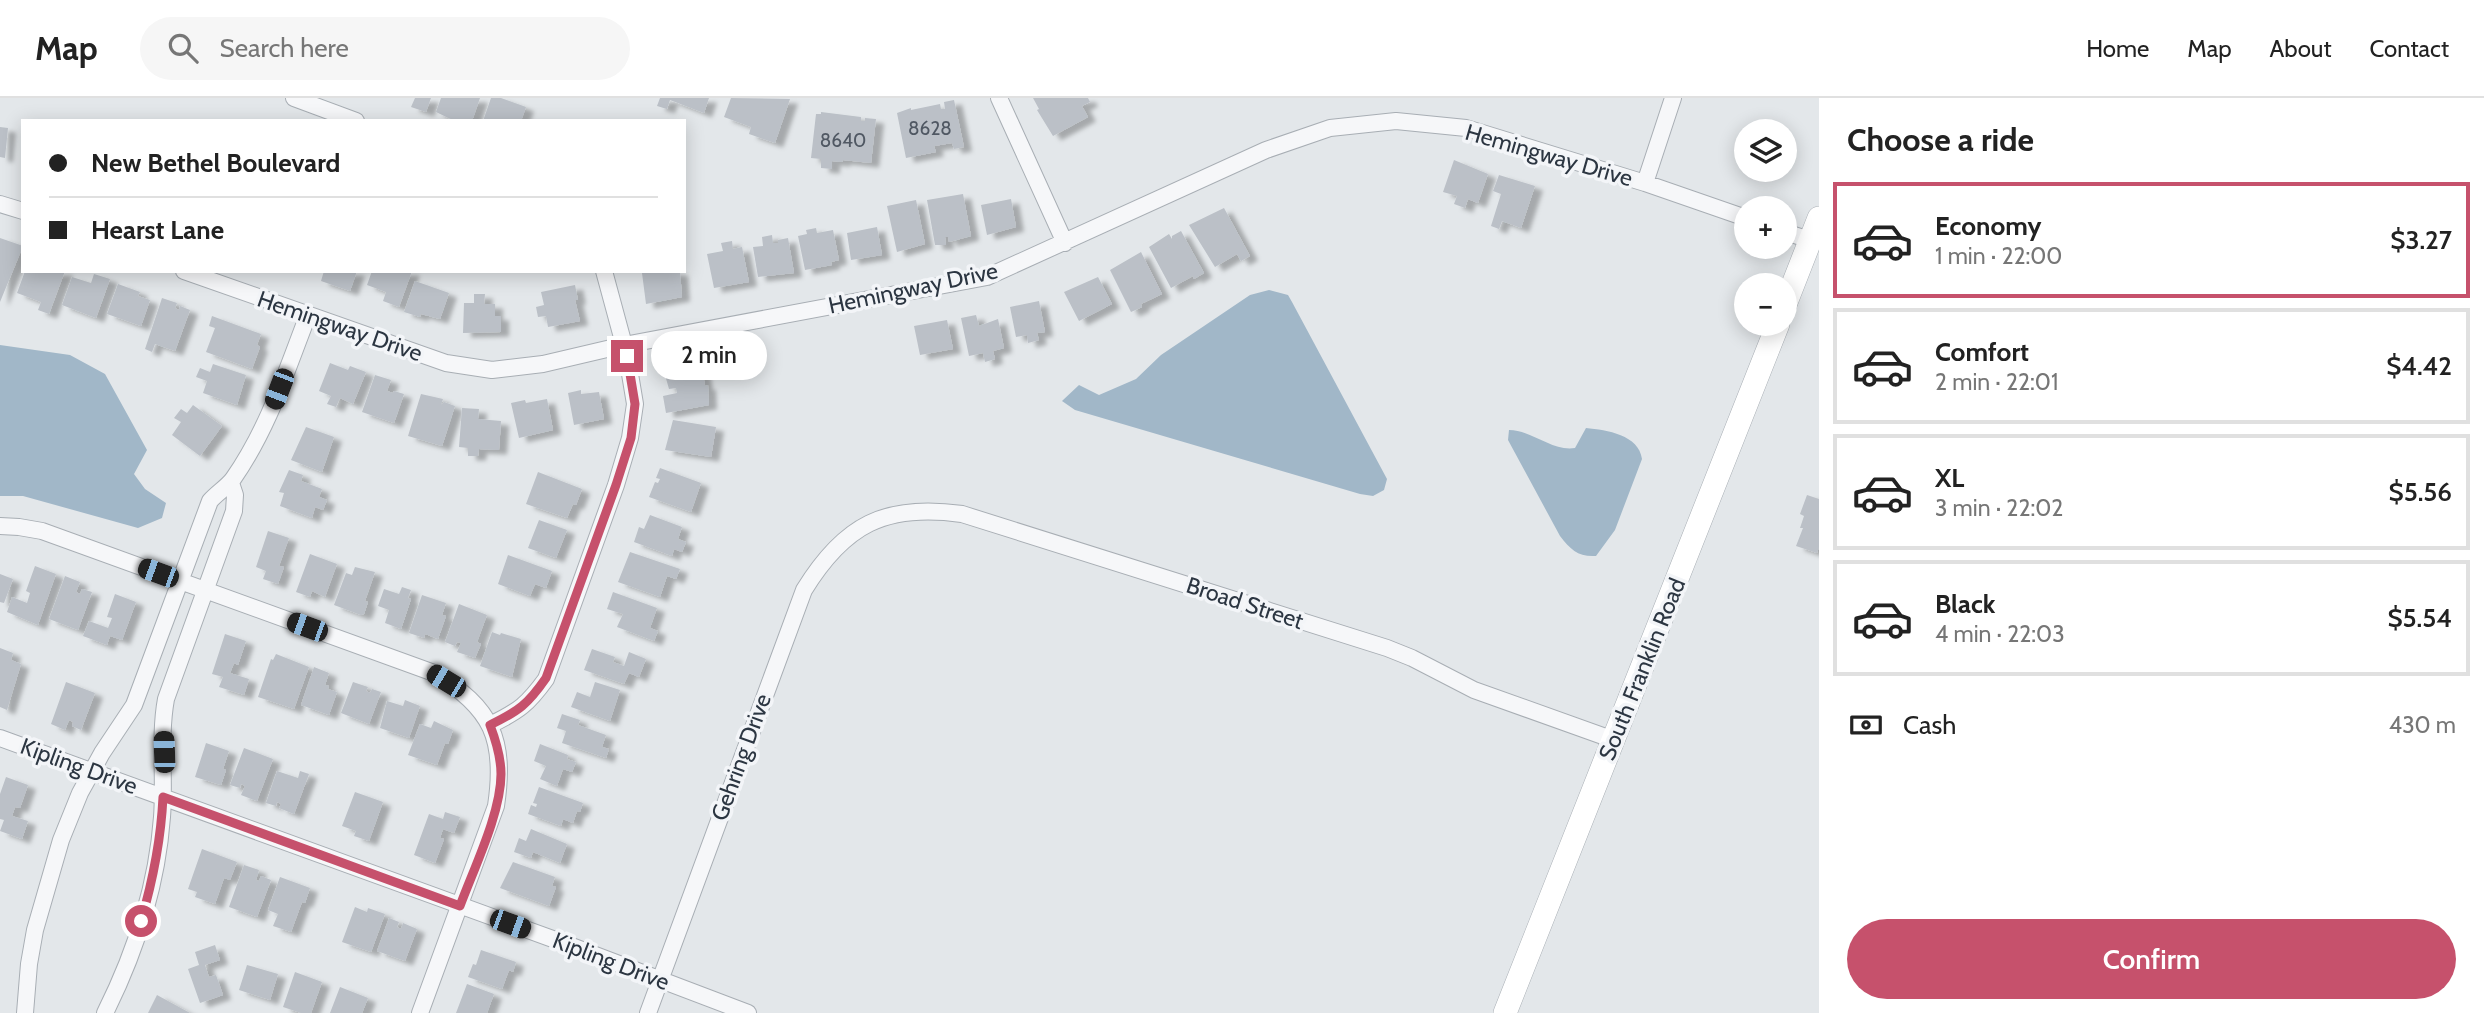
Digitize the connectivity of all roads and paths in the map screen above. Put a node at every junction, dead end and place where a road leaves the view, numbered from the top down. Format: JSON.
{"nodes":[{"id":1,"x":294,"y":98,"type":"edge"},
{"id":2,"x":999,"y":98,"type":"edge"},
{"id":3,"x":1673,"y":98,"type":"edge"},
{"id":4,"x":351,"y":119,"type":"edge"},
{"id":5,"x":1645,"y":183,"type":"junction"},
{"id":6,"x":0,"y":204,"type":"edge"},
{"id":7,"x":21,"y":210,"type":"edge"},
{"id":8,"x":1734,"y":214,"type":"edge"},
{"id":9,"x":1819,"y":218,"type":"edge"},
{"id":10,"x":1797,"y":236,"type":"edge"},
{"id":11,"x":1810,"y":240,"type":"junction"},
{"id":12,"x":1065,"y":243,"type":"junction"},
{"id":13,"x":190,"y":273,"type":"edge"},
{"id":14,"x":605,"y":273,"type":"edge"},
{"id":15,"x":1797,"y":274,"type":"edge"},
{"id":16,"x":307,"y":315,"type":"junction"},
{"id":17,"x":1773,"y":336,"type":"edge"},
{"id":18,"x":624,"y":345,"type":"junction"},
{"id":19,"x":231,"y":483,"type":"junction"},
{"id":20,"x":867,"y":523,"type":"joint"},
{"id":21,"x":0,"y":526,"type":"edge"},
{"id":22,"x":180,"y":581,"type":"junction"},
{"id":23,"x":205,"y":590,"type":"junction"},
{"id":24,"x":490,"y":725,"type":"junction"},
{"id":25,"x":0,"y":738,"type":"edge"},
{"id":26,"x":1614,"y":740,"type":"junction"},
{"id":27,"x":92,"y":771,"type":"junction"},
{"id":28,"x":163,"y":797,"type":"junction"},
{"id":29,"x":460,"y":906,"type":"junction"},
{"id":30,"x":660,"y":980,"type":"junction"},
{"id":31,"x":26,"y":1013,"type":"edge"},
{"id":32,"x":105,"y":1013,"type":"edge"},
{"id":33,"x":420,"y":1013,"type":"edge"},
{"id":34,"x":648,"y":1013,"type":"edge"},
{"id":35,"x":748,"y":1013,"type":"edge"},
{"id":36,"x":1505,"y":1013,"type":"edge"}],
"edges":[{"from":1,"to":4,"type":"street"},
{"from":2,"to":12,"type":"street"},
{"from":3,"to":5,"type":"street"},
{"from":5,"to":8,"type":"street","name":"Hemingway Drive"},
{"from":5,"to":12,"type":"street","name":"Hemingway Drive"},
{"from":6,"to":7,"type":"street"},
{"from":9,"to":11,"type":"main road"},
{"from":10,"to":11,"type":"street"},
{"from":11,"to":15,"type":"main road"},
{"from":12,"to":18,"type":"street","name":"Hemingway Drive"},
{"from":13,"to":16,"type":"street","name":"Hemingway Drive"},
{"from":14,"to":18,"type":"street"},
{"from":16,"to":18,"type":"street","name":"Hemingway Drive"},
{"from":16,"to":19,"type":"street"},
{"from":17,"to":26,"type":"main road","name":"South Franklin Road"},
{"from":18,"to":24,"type":"street"},
{"from":19,"to":22,"type":"street"},
{"from":19,"to":23,"type":"street"},
{"from":20,"to":26,"type":"street","name":"Broad Street"},
{"from":20,"to":30,"type":"street","name":"Gehring Drive"},
{"from":21,"to":22,"type":"street"},
{"from":22,"to":23,"type":"street"},
{"from":22,"to":27,"type":"street"},
{"from":23,"to":24,"type":"street"},
{"from":23,"to":28,"type":"street"},
{"from":24,"to":29,"type":"street"},
{"from":25,"to":27,"type":"street","name":"Kipling Drive"},
{"from":26,"to":36,"type":"main road","name":"South Franklin Road"},
{"from":27,"to":28,"type":"street","name":"Kipling Drive"},
{"from":27,"to":31,"type":"street"},
{"from":28,"to":29,"type":"street","name":"Kipling Drive"},
{"from":28,"to":32,"type":"street"},
{"from":29,"to":30,"type":"street","name":"Kipling Drive"},
{"from":29,"to":33,"type":"street"},
{"from":30,"to":34,"type":"street","name":"Gehring Drive"},
{"from":30,"to":35,"type":"street","name":"Kipling Drive"}]}
